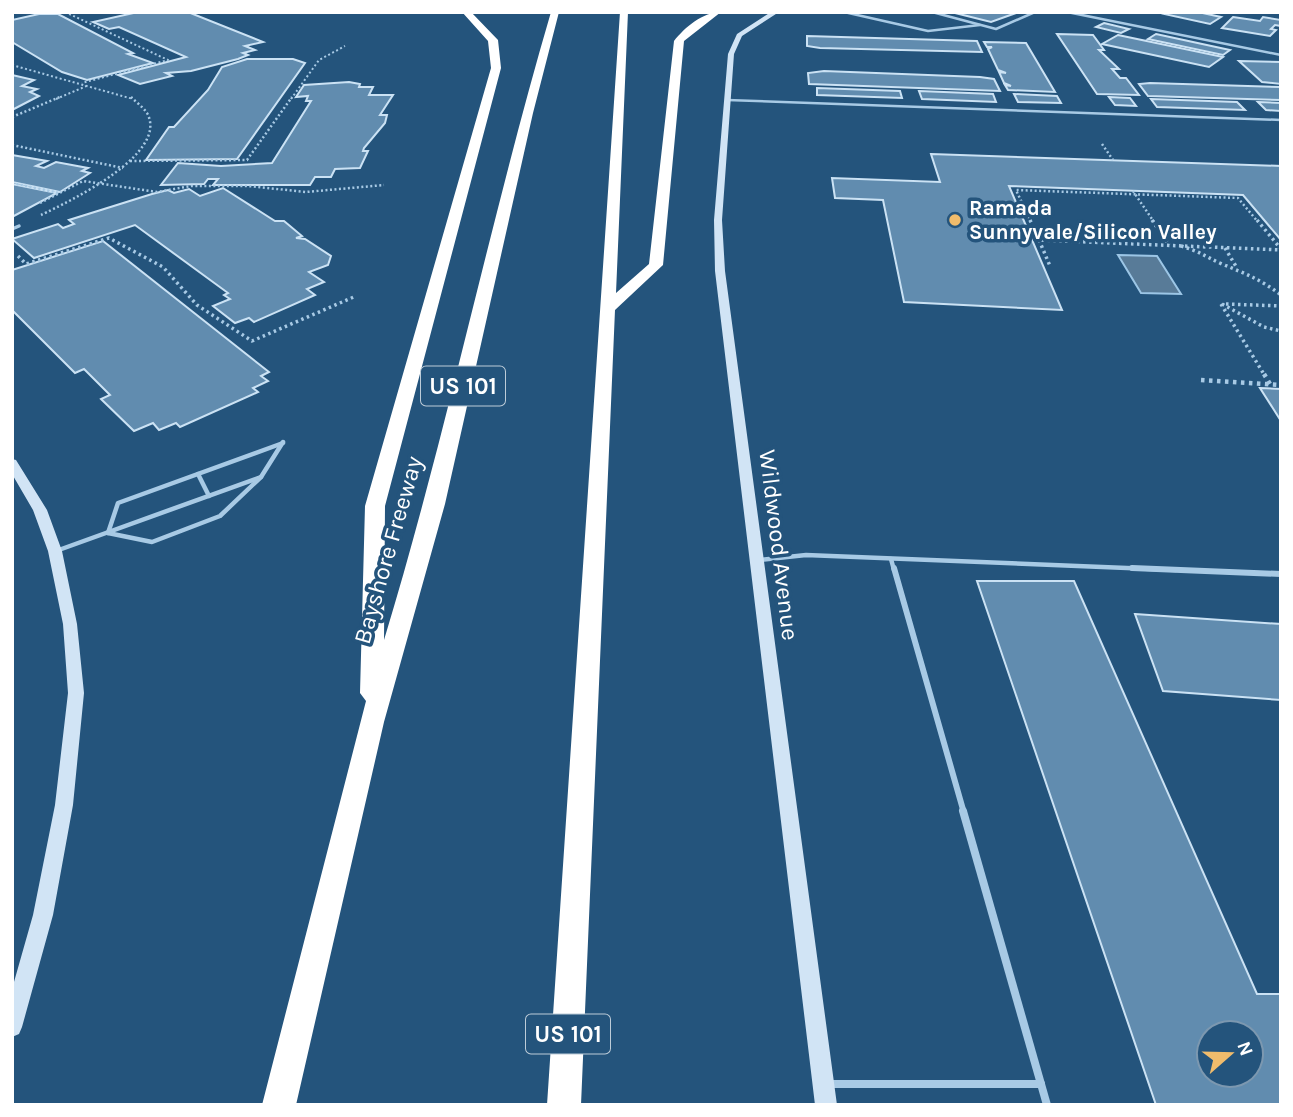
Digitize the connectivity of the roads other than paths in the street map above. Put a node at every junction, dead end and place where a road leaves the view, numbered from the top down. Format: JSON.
{"nodes":[{"id":1,"x":466,"y":12,"type":"edge"},
{"id":2,"x":542,"y":12,"type":"edge"},
{"id":3,"x":555,"y":12,"type":"edge"},
{"id":4,"x":624,"y":12,"type":"edge"},
{"id":5,"x":717,"y":12,"type":"edge"},
{"id":6,"x":776,"y":12,"type":"edge"},
{"id":7,"x":844,"y":12,"type":"edge"},
{"id":8,"x":932,"y":12,"type":"edge"},
{"id":9,"x":1035,"y":12,"type":"edge"},
{"id":10,"x":1067,"y":12,"type":"edge"},
{"id":11,"x":980,"y":25,"type":"junction"},
{"id":12,"x":545,"y":48,"type":"junction"},
{"id":13,"x":1281,"y":55,"type":"edge"},
{"id":14,"x":727,"y":100,"type":"junction"},
{"id":15,"x":1281,"y":120,"type":"edge"},
{"id":16,"x":19,"y":226,"type":"road end"},
{"id":17,"x":12,"y":229,"type":"edge"},
{"id":18,"x":607,"y":309,"type":"junction"},
{"id":19,"x":12,"y":463,"type":"edge"},
{"id":20,"x":198,"y":474,"type":"junction"},
{"id":21,"x":261,"y":477,"type":"junction"},
{"id":22,"x":209,"y":496,"type":"junction"},
{"id":23,"x":108,"y":533,"type":"junction"},
{"id":24,"x":55,"y":551,"type":"junction"},
{"id":25,"x":891,"y":559,"type":"junction"},
{"id":26,"x":758,"y":560,"type":"junction"},
{"id":27,"x":1281,"y":573,"type":"edge"},
{"id":28,"x":372,"y":722,"type":"junction"},
{"id":29,"x":12,"y":1027,"type":"edge"},
{"id":30,"x":824,"y":1084,"type":"junction"},
{"id":31,"x":1041,"y":1084,"type":"junction"},
{"id":32,"x":279,"y":1105,"type":"edge"},
{"id":33,"x":564,"y":1105,"type":"edge"},
{"id":34,"x":826,"y":1105,"type":"edge"},
{"id":35,"x":1047,"y":1105,"type":"edge"}],
"edges":[{"from":1,"to":28,"type":"highway"},
{"from":2,"to":12,"type":"highway"},
{"from":3,"to":12,"type":"highway","name":"Bayshore Freeway","number":"US 101"},
{"from":4,"to":18,"type":"highway","number":"US 101"},
{"from":5,"to":18,"type":"highway"},
{"from":6,"to":14,"type":"street","name":"Wildwood Avenue"},
{"from":7,"to":11,"type":"lane"},
{"from":8,"to":11,"type":"lane"},
{"from":9,"to":11,"type":"lane"},
{"from":10,"to":13,"type":"lane"},
{"from":12,"to":28,"type":"highway","name":"Bayshore Freeway","number":"US 101"},
{"from":14,"to":15,"type":"lane"},
{"from":14,"to":26,"type":"street","name":"Wildwood Avenue"},
{"from":16,"to":17,"type":"lane"},
{"from":18,"to":33,"type":"highway","number":"US 101"},
{"from":19,"to":24,"type":"street"},
{"from":20,"to":21,"type":"lane"},
{"from":20,"to":22,"type":"lane"},
{"from":20,"to":23,"type":"lane"},
{"from":21,"to":22,"type":"lane"},
{"from":21,"to":23,"type":"lane"},
{"from":22,"to":23,"type":"lane"},
{"from":23,"to":24,"type":"lane"},
{"from":24,"to":29,"type":"street"},
{"from":25,"to":26,"type":"lane"},
{"from":25,"to":27,"type":"lane"},
{"from":25,"to":31,"type":"lane"},
{"from":26,"to":30,"type":"street","name":"Wildwood Avenue"},
{"from":28,"to":32,"type":"highway","name":"Bayshore Freeway","number":"US 101"},
{"from":30,"to":31,"type":"lane"},
{"from":30,"to":34,"type":"street","name":"Wildwood Avenue"},
{"from":31,"to":35,"type":"lane"}]}
